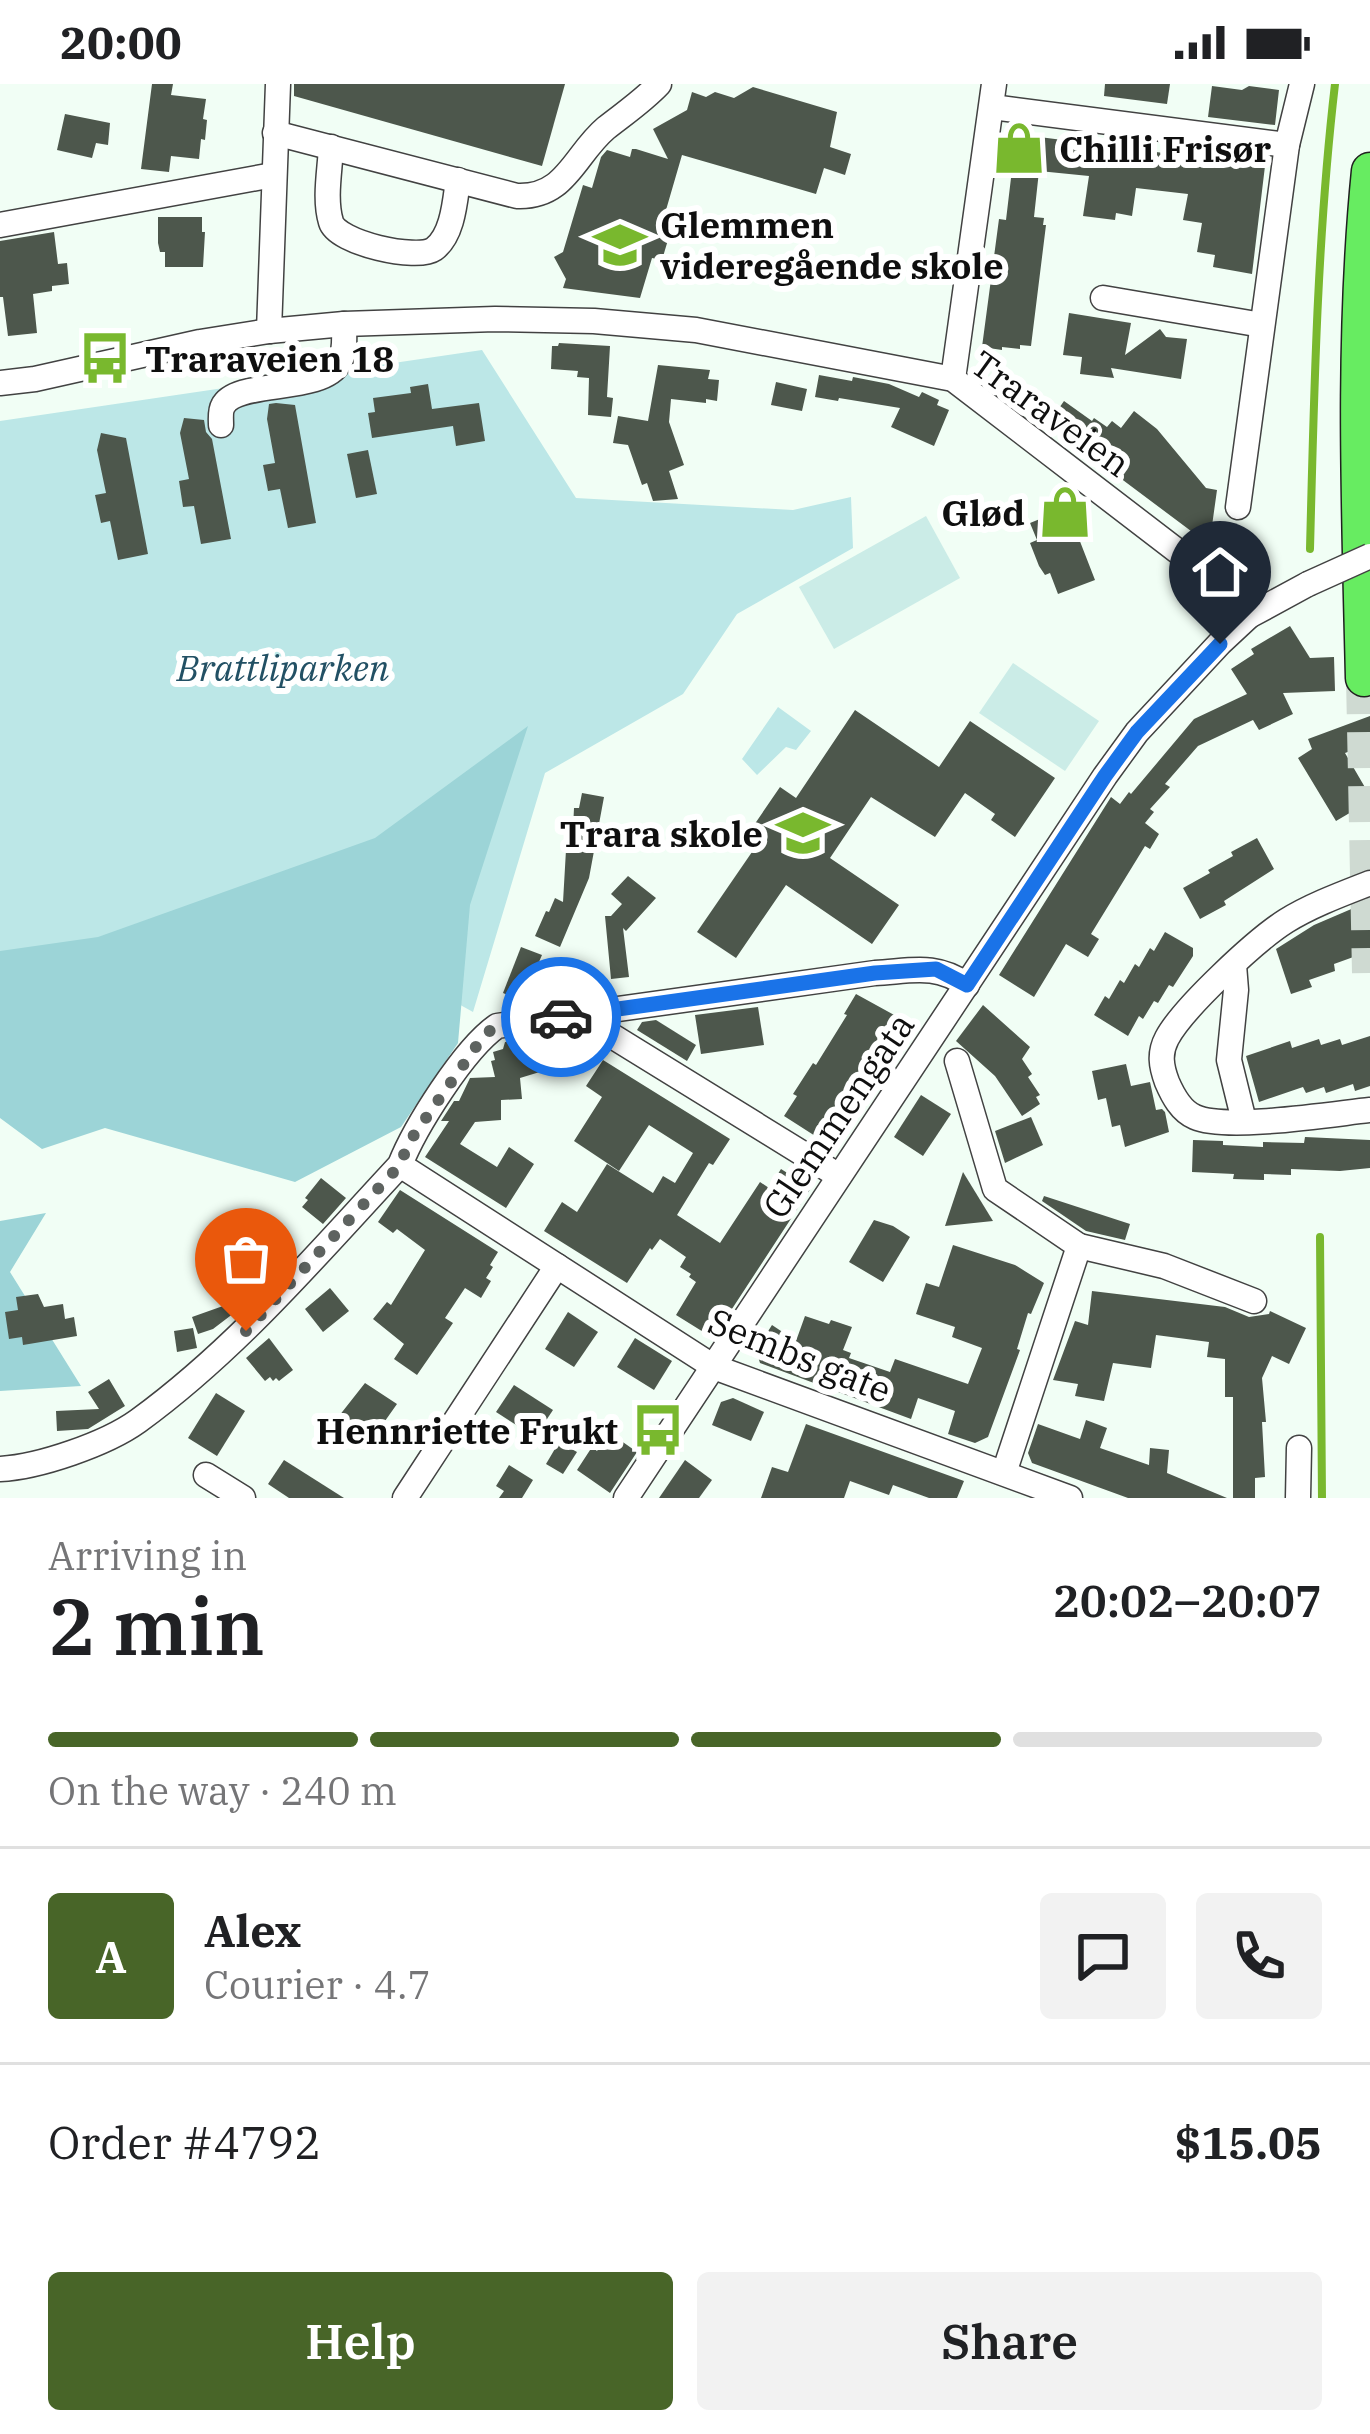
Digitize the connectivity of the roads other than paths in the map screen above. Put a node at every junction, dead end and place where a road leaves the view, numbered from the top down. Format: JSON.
{"nodes":[{"id":1,"x":278,"y":84,"type":"edge"},
{"id":2,"x":659,"y":84,"type":"edge"},
{"id":3,"x":1303,"y":84,"type":"edge"},
{"id":4,"x":993,"y":95,"type":"edge"},
{"id":5,"x":275,"y":133,"type":"junction"},
{"id":6,"x":1287,"y":146,"type":"junction"},
{"id":7,"x":332,"y":147,"type":"junction"},
{"id":8,"x":1370,"y":171,"type":"edge"},
{"id":9,"x":273,"y":175,"type":"junction"},
{"id":10,"x":458,"y":180,"type":"junction"},
{"id":11,"x":0,"y":225,"type":"edge"},
{"id":12,"x":1103,"y":298,"type":"dead end"},
{"id":13,"x":344,"y":324,"type":"junction"},
{"id":14,"x":1262,"y":325,"type":"junction"},
{"id":15,"x":269,"y":331,"type":"junction"},
{"id":16,"x":953,"y":379,"type":"junction"},
{"id":17,"x":0,"y":383,"type":"edge"},
{"id":18,"x":221,"y":425,"type":"dead end"},
{"id":19,"x":1238,"y":507,"type":"dead end"},
{"id":20,"x":1370,"y":556,"type":"edge"},
{"id":21,"x":1249,"y":616,"type":"junction"},
{"id":22,"x":1364,"y":678,"type":"dead end"},
{"id":23,"x":1370,"y":883,"type":"edge"},
{"id":24,"x":1234,"y":965,"type":"junction"},
{"id":25,"x":967,"y":985,"type":"junction"},
{"id":26,"x":602,"y":1012,"type":"junction"},
{"id":27,"x":957,"y":1061,"type":"dead end"},
{"id":28,"x":1370,"y":1110,"type":"edge"},
{"id":29,"x":1244,"y":1121,"type":"junction"},
{"id":30,"x":400,"y":1165,"type":"junction"},
{"id":31,"x":839,"y":1176,"type":"junction"},
{"id":32,"x":1079,"y":1246,"type":"junction"},
{"id":33,"x":557,"y":1266,"type":"junction"},
{"id":34,"x":1253,"y":1300,"type":"dead end"},
{"id":35,"x":714,"y":1367,"type":"junction"},
{"id":36,"x":1299,"y":1448,"type":"dead end"},
{"id":37,"x":0,"y":1468,"type":"edge"},
{"id":38,"x":1004,"y":1472,"type":"junction"},
{"id":39,"x":206,"y":1474,"type":"dead end"},
{"id":40,"x":243,"y":1498,"type":"edge"},
{"id":41,"x":405,"y":1498,"type":"edge"},
{"id":42,"x":626,"y":1498,"type":"edge"},
{"id":43,"x":1070,"y":1498,"type":"edge"},
{"id":44,"x":1298,"y":1498,"type":"edge"}],
"edges":[{"from":1,"to":5,"type":"street"},
{"from":2,"to":10,"type":"street"},
{"from":3,"to":6,"type":"street"},
{"from":4,"to":6,"type":"street"},
{"from":4,"to":16,"type":"street"},
{"from":5,"to":7,"type":"street"},
{"from":5,"to":9,"type":"street"},
{"from":6,"to":14,"type":"street"},
{"from":7,"to":10,"type":"street"},
{"from":7,"to":10,"type":"street"},
{"from":8,"to":22,"type":"highway"},
{"from":9,"to":11,"type":"street"},
{"from":9,"to":15,"type":"street"},
{"from":12,"to":14,"type":"street"},
{"from":13,"to":15,"type":"street","name":"Traraveien"},
{"from":13,"to":16,"type":"street","name":"Traraveien"},
{"from":13,"to":18,"type":"street"},
{"from":14,"to":19,"type":"street"},
{"from":15,"to":17,"type":"street","name":"Traraveien"},
{"from":16,"to":21,"type":"street","name":"Traraveien"},
{"from":20,"to":21,"type":"street","name":"Glemmengata","bridge":true},
{"from":21,"to":25,"type":"street","name":"Glemmengata"},
{"from":23,"to":24,"type":"street"},
{"from":24,"to":29,"type":"street"},
{"from":24,"to":29,"type":"street"},
{"from":25,"to":26,"type":"street"},
{"from":25,"to":31,"type":"street","name":"Glemmengata"},
{"from":26,"to":30,"type":"street"},
{"from":26,"to":31,"type":"street"},
{"from":27,"to":32,"type":"street"},
{"from":28,"to":29,"type":"street"},
{"from":30,"to":33,"type":"street","name":"Sembs gate"},
{"from":30,"to":37,"type":"street"},
{"from":31,"to":35,"type":"street","name":"Glemmengata"},
{"from":32,"to":34,"type":"street"},
{"from":32,"to":38,"type":"street"},
{"from":33,"to":35,"type":"street","name":"Sembs gate"},
{"from":33,"to":41,"type":"street"},
{"from":35,"to":38,"type":"street","name":"Sembs gate"},
{"from":35,"to":42,"type":"street","name":"Glemmengata"},
{"from":36,"to":44,"type":"street"},
{"from":38,"to":43,"type":"street","name":"Sembs gate"},
{"from":39,"to":40,"type":"street"}]}
